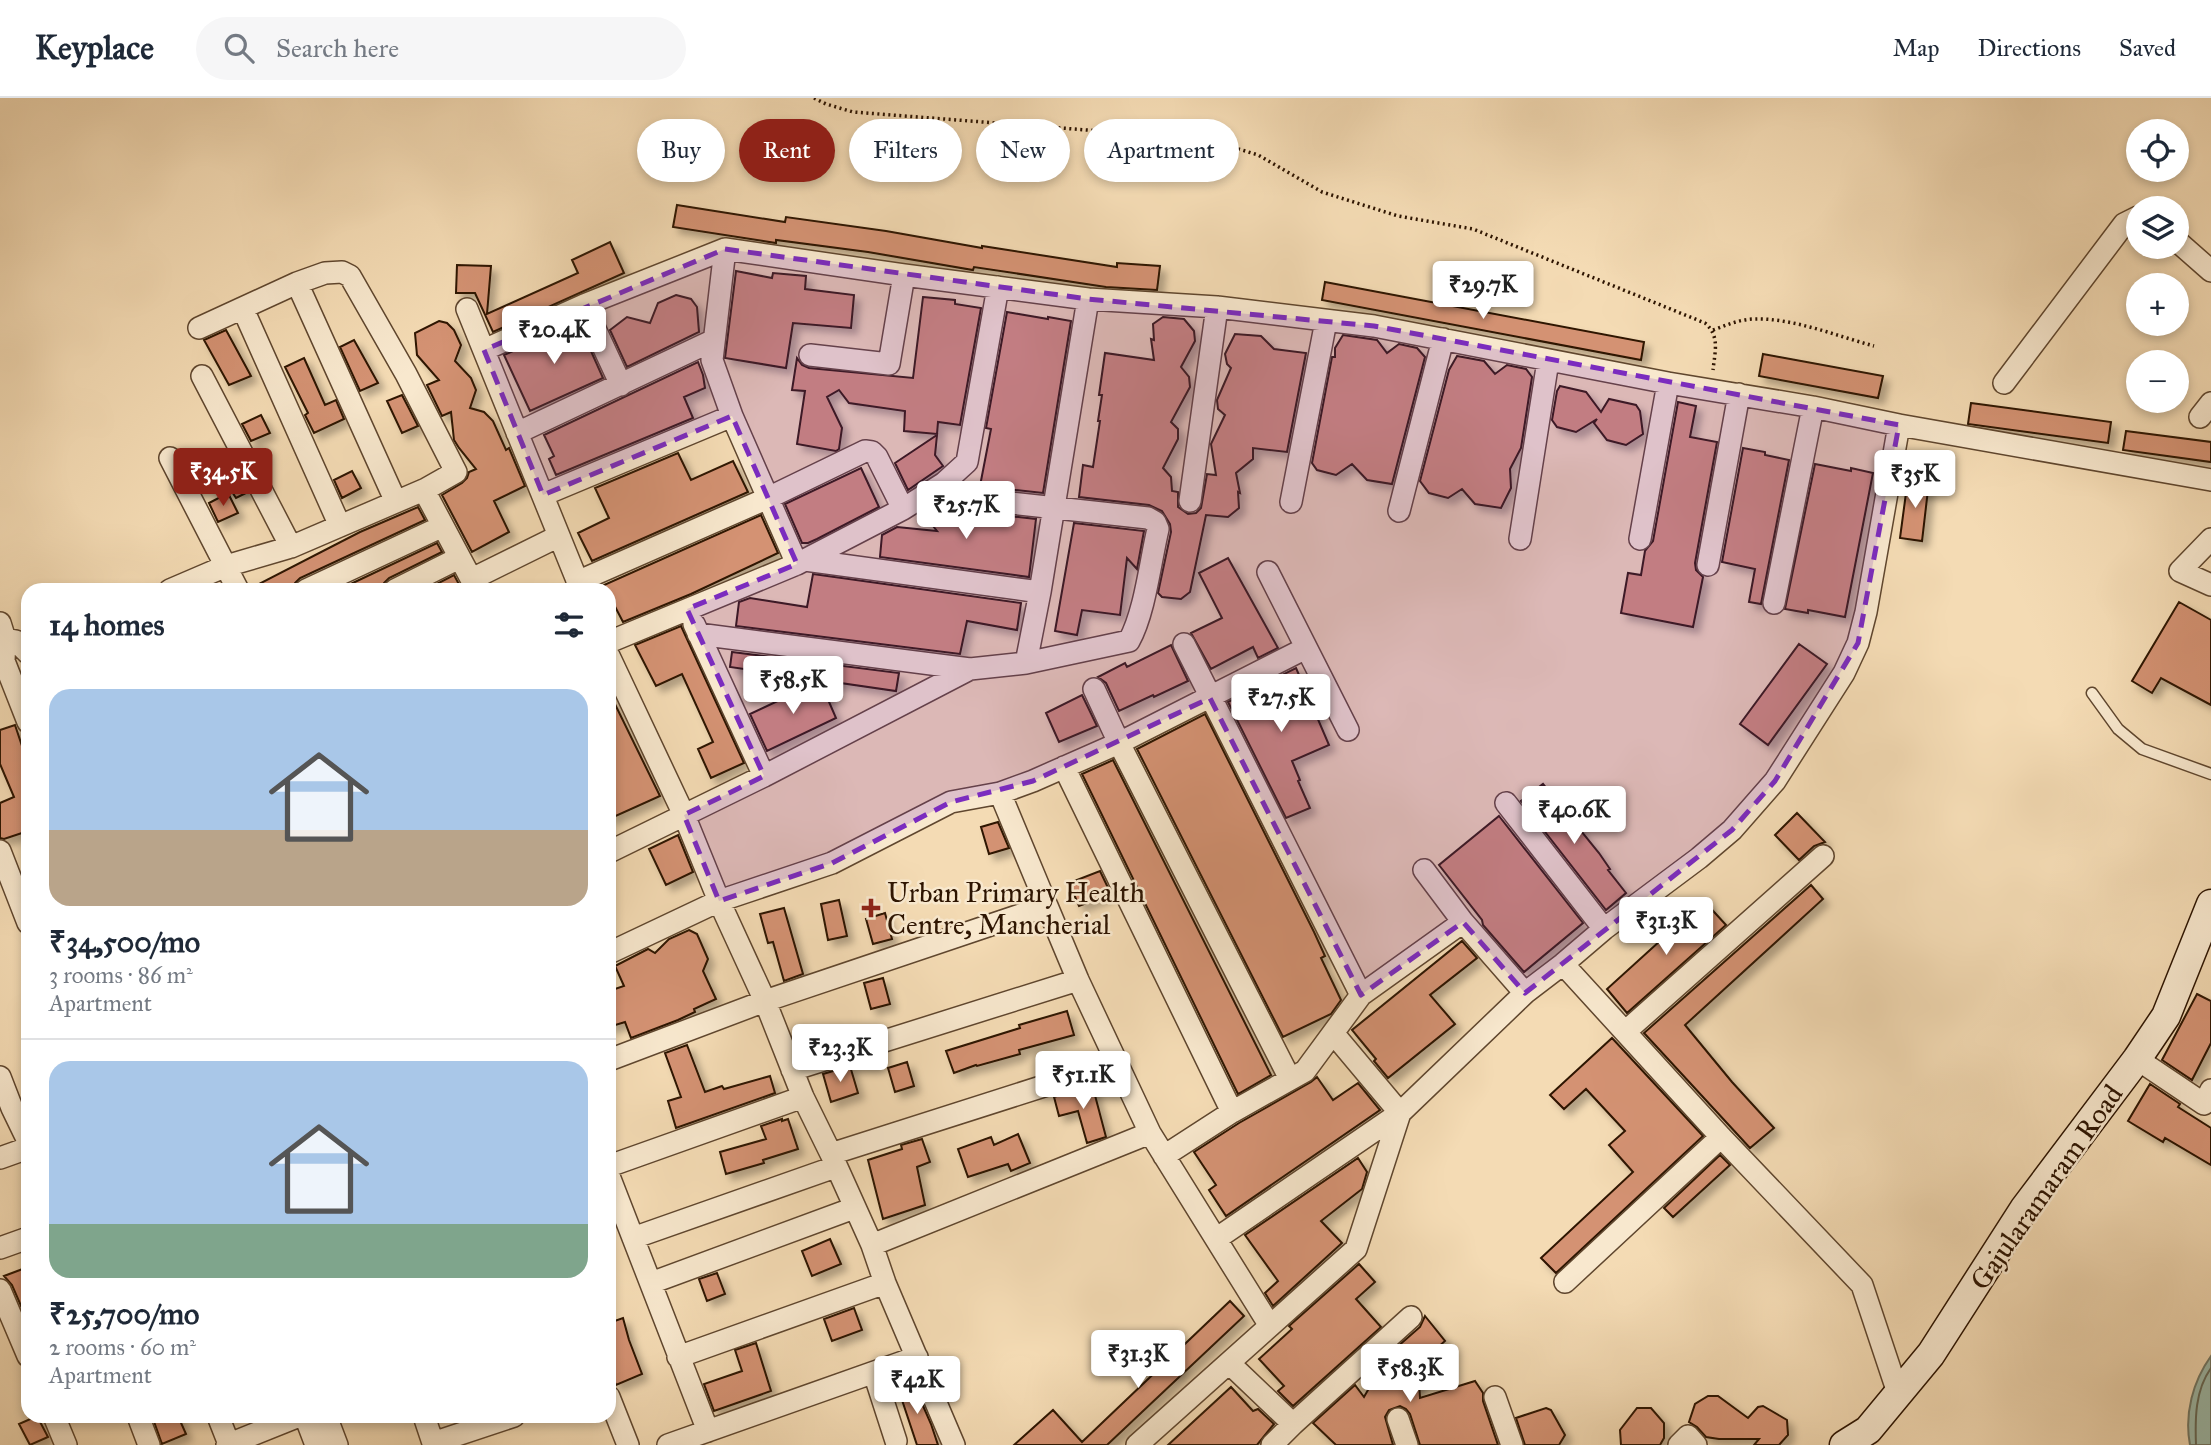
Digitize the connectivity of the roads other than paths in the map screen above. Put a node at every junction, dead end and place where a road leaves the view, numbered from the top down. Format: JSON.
{"nodes":[{"id":1,"x":2126,"y":223,"type":"edge"},
{"id":2,"x":725,"y":249,"type":"junction"},
{"id":3,"x":2189,"y":252,"type":"edge"},
{"id":4,"x":2211,"y":271,"type":"edge"},
{"id":5,"x":904,"y":275,"type":"junction"},
{"id":6,"x":297,"y":283,"type":"junction"},
{"id":7,"x":998,"y":287,"type":"junction"},
{"id":8,"x":1088,"y":299,"type":"junction"},
{"id":9,"x":584,"y":305,"type":"junction"},
{"id":10,"x":1217,"y":307,"type":"junction"},
{"id":11,"x":243,"y":309,"type":"junction"},
{"id":12,"x":467,"y":309,"type":"dead end"},
{"id":13,"x":1326,"y":321,"type":"junction"},
{"id":14,"x":199,"y":328,"type":"dead end"},
{"id":15,"x":714,"y":340,"type":"junction"},
{"id":16,"x":1443,"y":340,"type":"junction"},
{"id":17,"x":484,"y":351,"type":"junction"},
{"id":18,"x":810,"y":355,"type":"dead end"},
{"id":19,"x":1548,"y":361,"type":"junction"},
{"id":20,"x":202,"y":376,"type":"dead end"},
{"id":21,"x":1668,"y":383,"type":"junction"},
{"id":22,"x":2004,"y":383,"type":"dead end"},
{"id":23,"x":621,"y":385,"type":"junction"},
{"id":24,"x":1739,"y":394,"type":"junction"},
{"id":25,"x":1814,"y":407,"type":"junction"},
{"id":26,"x":732,"y":416,"type":"junction"},
{"id":27,"x":1899,"y":425,"type":"junction"},
{"id":28,"x":517,"y":433,"type":"junction"},
{"id":29,"x":170,"y":458,"type":"dead end"},
{"id":30,"x":2211,"y":480,"type":"edge"},
{"id":31,"x":944,"y":483,"type":"junction"},
{"id":32,"x":426,"y":489,"type":"junction"},
{"id":33,"x":543,"y":495,"type":"junction"},
{"id":34,"x":768,"y":498,"type":"junction"},
{"id":35,"x":1190,"y":501,"type":"dead end"},
{"id":36,"x":396,"y":502,"type":"junction"},
{"id":37,"x":1292,"y":502,"type":"dead end"},
{"id":38,"x":1054,"y":507,"type":"junction"},
{"id":39,"x":903,"y":509,"type":"junction"},
{"id":40,"x":1399,"y":511,"type":"dead end"},
{"id":41,"x":340,"y":526,"type":"junction"},
{"id":42,"x":443,"y":526,"type":"junction"},
{"id":43,"x":559,"y":536,"type":"junction"},
{"id":44,"x":1520,"y":539,"type":"dead end"},
{"id":45,"x":1640,"y":539,"type":"dead end"},
{"id":46,"x":2211,"y":539,"type":"edge"},
{"id":47,"x":291,"y":547,"type":"junction"},
{"id":48,"x":459,"y":558,"type":"junction"},
{"id":49,"x":801,"y":562,"type":"junction"},
{"id":50,"x":1708,"y":565,"type":"dead end"},
{"id":51,"x":226,"y":566,"type":"junction"},
{"id":52,"x":1268,"y":572,"type":"dead end"},
{"id":53,"x":186,"y":583,"type":"edge"},
{"id":54,"x":234,"y":583,"type":"edge"},
{"id":55,"x":321,"y":583,"type":"edge"},
{"id":56,"x":409,"y":583,"type":"edge"},
{"id":57,"x":473,"y":583,"type":"edge"},
{"id":58,"x":477,"y":583,"type":"edge"},
{"id":59,"x":578,"y":583,"type":"edge"},
{"id":60,"x":585,"y":583,"type":"edge"},
{"id":61,"x":2211,"y":585,"type":"edge"},
{"id":62,"x":1040,"y":592,"type":"junction"},
{"id":63,"x":1774,"y":603,"type":"dead end"},
{"id":64,"x":687,"y":609,"type":"junction"},
{"id":65,"x":3,"y":631,"type":"edge"},
{"id":66,"x":698,"y":634,"type":"junction"},
{"id":67,"x":616,"y":639,"type":"edge"},
{"id":68,"x":1184,"y":644,"type":"dead end"},
{"id":69,"x":21,"y":646,"type":"edge"},
{"id":70,"x":1306,"y":649,"type":"junction"},
{"id":71,"x":1026,"y":663,"type":"junction"},
{"id":72,"x":970,"y":669,"type":"junction"},
{"id":73,"x":616,"y":671,"type":"edge"},
{"id":74,"x":1094,"y":689,"type":"dead end"},
{"id":75,"x":2092,"y":693,"type":"dead end"},
{"id":76,"x":1210,"y":698,"type":"junction"},
{"id":77,"x":21,"y":704,"type":"edge"},
{"id":78,"x":1348,"y":730,"type":"dead end"},
{"id":79,"x":1119,"y":743,"type":"junction"},
{"id":80,"x":1064,"y":766,"type":"junction"},
{"id":81,"x":2211,"y":774,"type":"edge"},
{"id":82,"x":764,"y":776,"type":"junction"},
{"id":83,"x":1000,"y":793,"type":"junction"},
{"id":84,"x":1506,"y":803,"type":"dead end"},
{"id":85,"x":684,"y":815,"type":"junction"},
{"id":86,"x":616,"y":849,"type":"edge"},
{"id":87,"x":0,"y":851,"type":"edge"},
{"id":88,"x":1823,"y":856,"type":"dead end"},
{"id":89,"x":1424,"y":870,"type":"dead end"},
{"id":90,"x":719,"y":901,"type":"junction"},
{"id":91,"x":2211,"y":904,"type":"edge"},
{"id":92,"x":21,"y":905,"type":"edge"},
{"id":93,"x":1047,"y":906,"type":"junction"},
{"id":94,"x":1462,"y":922,"type":"junction"},
{"id":95,"x":1604,"y":929,"type":"junction"},
{"id":96,"x":616,"y":950,"type":"edge"},
{"id":97,"x":1563,"y":964,"type":"junction"},
{"id":98,"x":1078,"y":980,"type":"junction"},
{"id":99,"x":1525,"y":993,"type":"junction"},
{"id":100,"x":1361,"y":995,"type":"junction"},
{"id":101,"x":765,"y":1002,"type":"junction"},
{"id":102,"x":1625,"y":1032,"type":"junction"},
{"id":103,"x":1333,"y":1033,"type":"junction"},
{"id":104,"x":616,"y":1057,"type":"edge"},
{"id":105,"x":2137,"y":1059,"type":"junction"},
{"id":106,"x":1116,"y":1063,"type":"junction"},
{"id":107,"x":792,"y":1070,"type":"junction"},
{"id":108,"x":0,"y":1077,"type":"edge"},
{"id":109,"x":1290,"y":1079,"type":"junction"},
{"id":110,"x":2211,"y":1090,"type":"edge"},
{"id":111,"x":803,"y":1097,"type":"junction"},
{"id":112,"x":1232,"y":1112,"type":"junction"},
{"id":113,"x":1400,"y":1113,"type":"junction"},
{"id":114,"x":21,"y":1127,"type":"edge"},
{"id":115,"x":1150,"y":1133,"type":"junction"},
{"id":116,"x":1721,"y":1136,"type":"junction"},
{"id":117,"x":21,"y":1150,"type":"edge"},
{"id":118,"x":1164,"y":1156,"type":"junction"},
{"id":119,"x":0,"y":1158,"type":"edge"},
{"id":120,"x":833,"y":1160,"type":"junction"},
{"id":121,"x":616,"y":1164,"type":"edge"},
{"id":122,"x":616,"y":1194,"type":"edge"},
{"id":123,"x":854,"y":1208,"type":"junction"},
{"id":124,"x":633,"y":1238,"type":"junction"},
{"id":125,"x":1216,"y":1239,"type":"junction"},
{"id":126,"x":21,"y":1240,"type":"edge"},
{"id":127,"x":872,"y":1245,"type":"junction"},
{"id":128,"x":0,"y":1248,"type":"edge"},
{"id":129,"x":1564,"y":1282,"type":"dead end"},
{"id":130,"x":651,"y":1283,"type":"junction"},
{"id":131,"x":885,"y":1283,"type":"junction"},
{"id":132,"x":0,"y":1290,"type":"edge"},
{"id":133,"x":1411,"y":1317,"type":"dead end"},
{"id":134,"x":1270,"y":1326,"type":"junction"},
{"id":135,"x":21,"y":1340,"type":"edge"},
{"id":136,"x":678,"y":1357,"type":"junction"},
{"id":137,"x":917,"y":1357,"type":"junction"},
{"id":138,"x":1229,"y":1363,"type":"junction"},
{"id":139,"x":874,"y":1373,"type":"junction"},
{"id":140,"x":1898,"y":1394,"type":"junction"},
{"id":141,"x":1495,"y":1397,"type":"dead end"},
{"id":142,"x":616,"y":1415,"type":"edge"},
{"id":143,"x":1398,"y":1419,"type":"dead end"},
{"id":144,"x":57,"y":1423,"type":"edge"},
{"id":145,"x":141,"y":1423,"type":"edge"},
{"id":146,"x":220,"y":1423,"type":"edge"},
{"id":147,"x":282,"y":1423,"type":"edge"},
{"id":148,"x":307,"y":1423,"type":"edge"},
{"id":149,"x":329,"y":1423,"type":"edge"},
{"id":150,"x":426,"y":1423,"type":"edge"},
{"id":151,"x":493,"y":1423,"type":"edge"},
{"id":152,"x":1293,"y":1424,"type":"junction"},
{"id":153,"x":708,"y":1431,"type":"junction"},
{"id":154,"x":431,"y":1444,"type":"edge"},
{"id":155,"x":893,"y":1444,"type":"edge"},
{"id":156,"x":66,"y":1445,"type":"edge"},
{"id":157,"x":149,"y":1445,"type":"edge"},
{"id":158,"x":228,"y":1445,"type":"edge"},
{"id":159,"x":316,"y":1445,"type":"edge"},
{"id":160,"x":337,"y":1445,"type":"edge"},
{"id":161,"x":628,"y":1445,"type":"edge"},
{"id":162,"x":668,"y":1445,"type":"edge"},
{"id":163,"x":954,"y":1445,"type":"edge"},
{"id":164,"x":1137,"y":1445,"type":"edge"},
{"id":165,"x":1272,"y":1445,"type":"edge"},
{"id":166,"x":1407,"y":1445,"type":"edge"},
{"id":167,"x":1512,"y":1445,"type":"edge"},
{"id":168,"x":1679,"y":1445,"type":"edge"},
{"id":169,"x":1696,"y":1445,"type":"edge"},
{"id":170,"x":1844,"y":1445,"type":"edge"}],
"edges":[{"from":1,"to":22,"type":"street"},
{"from":2,"to":5,"type":"street"},
{"from":2,"to":9,"type":"street"},
{"from":2,"to":15,"type":"street"},
{"from":3,"to":4,"type":"street"},
{"from":5,"to":7,"type":"street"},
{"from":5,"to":18,"type":"street"},
{"from":6,"to":11,"type":"street"},
{"from":6,"to":32,"type":"street"},
{"from":6,"to":36,"type":"street"},
{"from":7,"to":8,"type":"street"},
{"from":7,"to":31,"type":"street"},
{"from":8,"to":10,"type":"street"},
{"from":8,"to":38,"type":"street"},
{"from":9,"to":17,"type":"street"},
{"from":9,"to":23,"type":"street"},
{"from":10,"to":13,"type":"street"},
{"from":10,"to":35,"type":"street"},
{"from":11,"to":14,"type":"street"},
{"from":11,"to":41,"type":"street"},
{"from":12,"to":17,"type":"street"},
{"from":13,"to":16,"type":"street"},
{"from":13,"to":37,"type":"street"},
{"from":15,"to":23,"type":"street"},
{"from":15,"to":26,"type":"street"},
{"from":16,"to":19,"type":"street"},
{"from":16,"to":40,"type":"street"},
{"from":17,"to":28,"type":"street"},
{"from":19,"to":21,"type":"street"},
{"from":19,"to":44,"type":"street"},
{"from":20,"to":47,"type":"street"},
{"from":21,"to":24,"type":"street"},
{"from":21,"to":45,"type":"street"},
{"from":23,"to":28,"type":"street"},
{"from":24,"to":25,"type":"street"},
{"from":24,"to":50,"type":"street"},
{"from":25,"to":27,"type":"street"},
{"from":25,"to":63,"type":"street"},
{"from":26,"to":33,"type":"street"},
{"from":26,"to":34,"type":"street"},
{"from":27,"to":30,"type":"street"},
{"from":27,"to":95,"type":"street"},
{"from":28,"to":33,"type":"street"},
{"from":29,"to":51,"type":"street"},
{"from":31,"to":38,"type":"street"},
{"from":31,"to":39,"type":"street"},
{"from":32,"to":36,"type":"street"},
{"from":32,"to":42,"type":"street"},
{"from":33,"to":43,"type":"street"},
{"from":34,"to":39,"type":"street"},
{"from":34,"to":49,"type":"street"},
{"from":34,"to":60,"type":"street"},
{"from":36,"to":41,"type":"street"},
{"from":38,"to":62,"type":"street"},
{"from":38,"to":71,"type":"street"},
{"from":39,"to":49,"type":"street"},
{"from":41,"to":47,"type":"street"},
{"from":42,"to":48,"type":"street"},
{"from":42,"to":55,"type":"street"},
{"from":43,"to":58,"type":"street"},
{"from":43,"to":59,"type":"street"},
{"from":46,"to":61,"type":"street"},
{"from":47,"to":51,"type":"street"},
{"from":48,"to":56,"type":"street"},
{"from":48,"to":57,"type":"street"},
{"from":49,"to":62,"type":"street"},
{"from":49,"to":64,"type":"street"},
{"from":51,"to":53,"type":"street"},
{"from":51,"to":54,"type":"street"},
{"from":52,"to":70,"type":"street"},
{"from":62,"to":71,"type":"street"},
{"from":64,"to":66,"type":"street"},
{"from":64,"to":67,"type":"street"},
{"from":65,"to":69,"type":"street"},
{"from":65,"to":77,"type":"street"},
{"from":66,"to":72,"type":"street"},
{"from":66,"to":82,"type":"street"},
{"from":68,"to":76,"type":"street"},
{"from":70,"to":76,"type":"street"},
{"from":70,"to":78,"type":"street"},
{"from":71,"to":72,"type":"street"},
{"from":72,"to":82,"type":"street"},
{"from":73,"to":85,"type":"street"},
{"from":74,"to":79,"type":"street"},
{"from":75,"to":81,"type":"lane"},
{"from":76,"to":79,"type":"street"},
{"from":76,"to":100,"type":"street"},
{"from":79,"to":80,"type":"street"},
{"from":79,"to":109,"type":"street"},
{"from":80,"to":83,"type":"street"},
{"from":80,"to":112,"type":"street"},
{"from":82,"to":85,"type":"street"},
{"from":83,"to":90,"type":"street"},
{"from":83,"to":93,"type":"street"},
{"from":84,"to":95,"type":"street"},
{"from":85,"to":86,"type":"street"},
{"from":85,"to":90,"type":"street"},
{"from":87,"to":92,"type":"street"},
{"from":88,"to":102,"type":"street"},
{"from":89,"to":94,"type":"street"},
{"from":90,"to":96,"type":"street"},
{"from":90,"to":101,"type":"street"},
{"from":91,"to":105,"type":"main road","name":"Gajularamaram Road"},
{"from":93,"to":98,"type":"street"},
{"from":93,"to":101,"type":"street"},
{"from":94,"to":99,"type":"street"},
{"from":94,"to":100,"type":"street"},
{"from":95,"to":97,"type":"street"},
{"from":97,"to":99,"type":"street"},
{"from":97,"to":102,"type":"street"},
{"from":98,"to":106,"type":"street"},
{"from":98,"to":107,"type":"street"},
{"from":99,"to":113,"type":"street"},
{"from":100,"to":103,"type":"street"},
{"from":101,"to":104,"type":"street"},
{"from":101,"to":107,"type":"street"},
{"from":102,"to":116,"type":"street"},
{"from":103,"to":109,"type":"street"},
{"from":103,"to":113,"type":"street"},
{"from":105,"to":110,"type":"street"},
{"from":105,"to":140,"type":"main road","name":"Gajularamaram Road"},
{"from":106,"to":115,"type":"street"},
{"from":106,"to":120,"type":"street"},
{"from":107,"to":111,"type":"street"},
{"from":108,"to":114,"type":"street"},
{"from":109,"to":112,"type":"street"},
{"from":111,"to":120,"type":"street"},
{"from":111,"to":121,"type":"street"},
{"from":112,"to":118,"type":"street"},
{"from":113,"to":125,"type":"street"},
{"from":113,"to":134,"type":"street"},
{"from":115,"to":118,"type":"street"},
{"from":115,"to":127,"type":"street"},
{"from":116,"to":129,"type":"street"},
{"from":116,"to":140,"type":"street"},
{"from":117,"to":119,"type":"street"},
{"from":118,"to":125,"type":"street"},
{"from":120,"to":123,"type":"street"},
{"from":120,"to":124,"type":"street"},
{"from":122,"to":124,"type":"street"},
{"from":123,"to":127,"type":"street"},
{"from":123,"to":130,"type":"street"},
{"from":124,"to":130,"type":"street"},
{"from":125,"to":134,"type":"street"},
{"from":126,"to":128,"type":"street"},
{"from":127,"to":131,"type":"street"},
{"from":130,"to":136,"type":"street"},
{"from":131,"to":136,"type":"street"},
{"from":131,"to":137,"type":"street"},
{"from":132,"to":135,"type":"street"},
{"from":133,"to":152,"type":"street"},
{"from":134,"to":138,"type":"street"},
{"from":136,"to":153,"type":"street"},
{"from":137,"to":139,"type":"street"},
{"from":137,"to":163,"type":"street"},
{"from":138,"to":152,"type":"street"},
{"from":138,"to":164,"type":"street"},
{"from":139,"to":153,"type":"street"},
{"from":139,"to":155,"type":"street"},
{"from":140,"to":170,"type":"main road","name":"Gajularamaram Road"},
{"from":141,"to":167,"type":"street"},
{"from":142,"to":161,"type":"street"},
{"from":143,"to":166,"type":"street"},
{"from":144,"to":156,"type":"street"},
{"from":145,"to":157,"type":"street"},
{"from":146,"to":158,"type":"street"},
{"from":147,"to":158,"type":"street"},
{"from":148,"to":159,"type":"street"},
{"from":149,"to":160,"type":"street"},
{"from":150,"to":154,"type":"street"},
{"from":151,"to":154,"type":"street"},
{"from":152,"to":165,"type":"street"},
{"from":153,"to":162,"type":"street"},
{"from":168,"to":169,"type":"street"}]}
